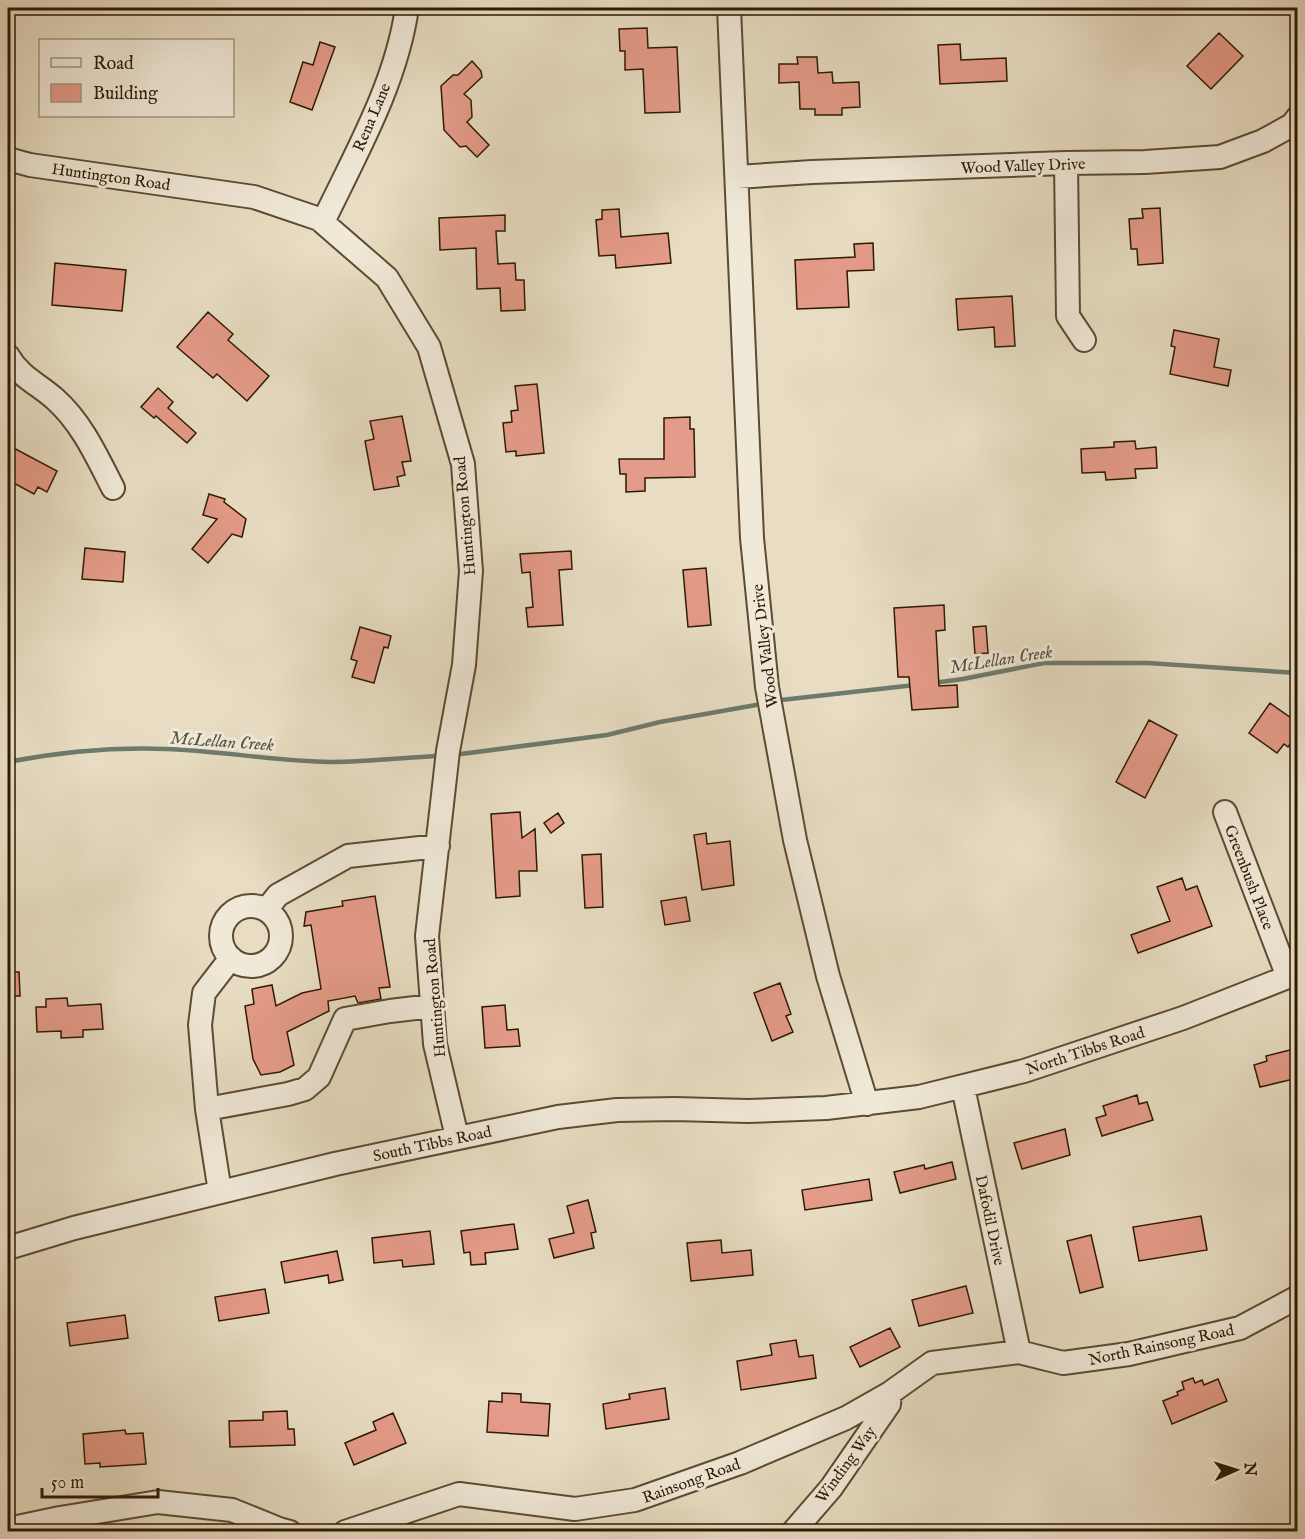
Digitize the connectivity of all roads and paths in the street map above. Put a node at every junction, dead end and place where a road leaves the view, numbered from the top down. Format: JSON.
{"nodes":[{"id":1,"x":407,"y":8,"type":"edge"},
{"id":2,"x":729,"y":8,"type":"edge"},
{"id":3,"x":1298,"y":117,"type":"edge"},
{"id":4,"x":8,"y":162,"type":"edge"},
{"id":5,"x":1066,"y":163,"type":"junction"},
{"id":6,"x":737,"y":177,"type":"junction"},
{"id":7,"x":323,"y":222,"type":"junction"},
{"id":8,"x":1084,"y":340,"type":"dead end"},
{"id":9,"x":8,"y":357,"type":"edge"},
{"id":10,"x":113,"y":488,"type":"dead end"},
{"id":11,"x":1224,"y":812,"type":"dead end"},
{"id":12,"x":438,"y":846,"type":"junction"},
{"id":13,"x":266,"y":910,"type":"junction"},
{"id":14,"x":231,"y":958,"type":"junction"},
{"id":15,"x":1293,"y":975,"type":"edge"},
{"id":16,"x":432,"y":1006,"type":"junction"},
{"id":17,"x":963,"y":1087,"type":"junction"},
{"id":18,"x":867,"y":1104,"type":"junction"},
{"id":19,"x":207,"y":1108,"type":"junction"},
{"id":20,"x":457,"y":1137,"type":"junction"},
{"id":21,"x":220,"y":1192,"type":"junction"},
{"id":22,"x":8,"y":1248,"type":"edge"},
{"id":23,"x":1298,"y":1297,"type":"edge"},
{"id":24,"x":1019,"y":1352,"type":"junction"},
{"id":25,"x":890,"y":1393,"type":"junction"},
{"id":26,"x":8,"y":1529,"type":"edge"},
{"id":27,"x":290,"y":1532,"type":"edge"},
{"id":28,"x":345,"y":1532,"type":"edge"},
{"id":29,"x":793,"y":1532,"type":"edge"}],
"edges":[{"from":1,"to":7,"type":"street","name":"Rena Lane"},
{"from":2,"to":6,"type":"street","name":"Wood Valley Drive"},
{"from":3,"to":5,"type":"street","name":"Wood Valley Drive"},
{"from":4,"to":7,"type":"street","name":"Huntington Road"},
{"from":5,"to":6,"type":"street","name":"Wood Valley Drive"},
{"from":5,"to":8,"type":"street"},
{"from":6,"to":18,"type":"street","name":"Wood Valley Drive"},
{"from":7,"to":12,"type":"street","name":"Huntington Road"},
{"from":9,"to":10,"type":"street"},
{"from":11,"to":15,"type":"street","name":"Greenbush Place"},
{"from":12,"to":13,"type":"street"},
{"from":12,"to":16,"type":"street","name":"Huntington Road"},
{"from":13,"to":14,"type":"street"},
{"from":13,"to":14,"type":"street"},
{"from":14,"to":19,"type":"street"},
{"from":15,"to":17,"type":"street","name":"North Tibbs Road"},
{"from":16,"to":19,"type":"street"},
{"from":16,"to":20,"type":"street","name":"Huntington Road"},
{"from":17,"to":18,"type":"street","name":"North Tibbs Road"},
{"from":17,"to":24,"type":"street","name":"Dafodil Drive"},
{"from":18,"to":20,"type":"street","name":"South Tibbs Road"},
{"from":19,"to":21,"type":"street"},
{"from":20,"to":21,"type":"street","name":"South Tibbs Road"},
{"from":21,"to":22,"type":"street","name":"South Tibbs Road"},
{"from":23,"to":24,"type":"street","name":"North Rainsong Road"},
{"from":24,"to":25,"type":"street","name":"Rainsong Road"},
{"from":25,"to":28,"type":"street","name":"Rainsong Road"},
{"from":25,"to":29,"type":"street","name":"Winding Way"},
{"from":26,"to":27,"type":"street"}]}
